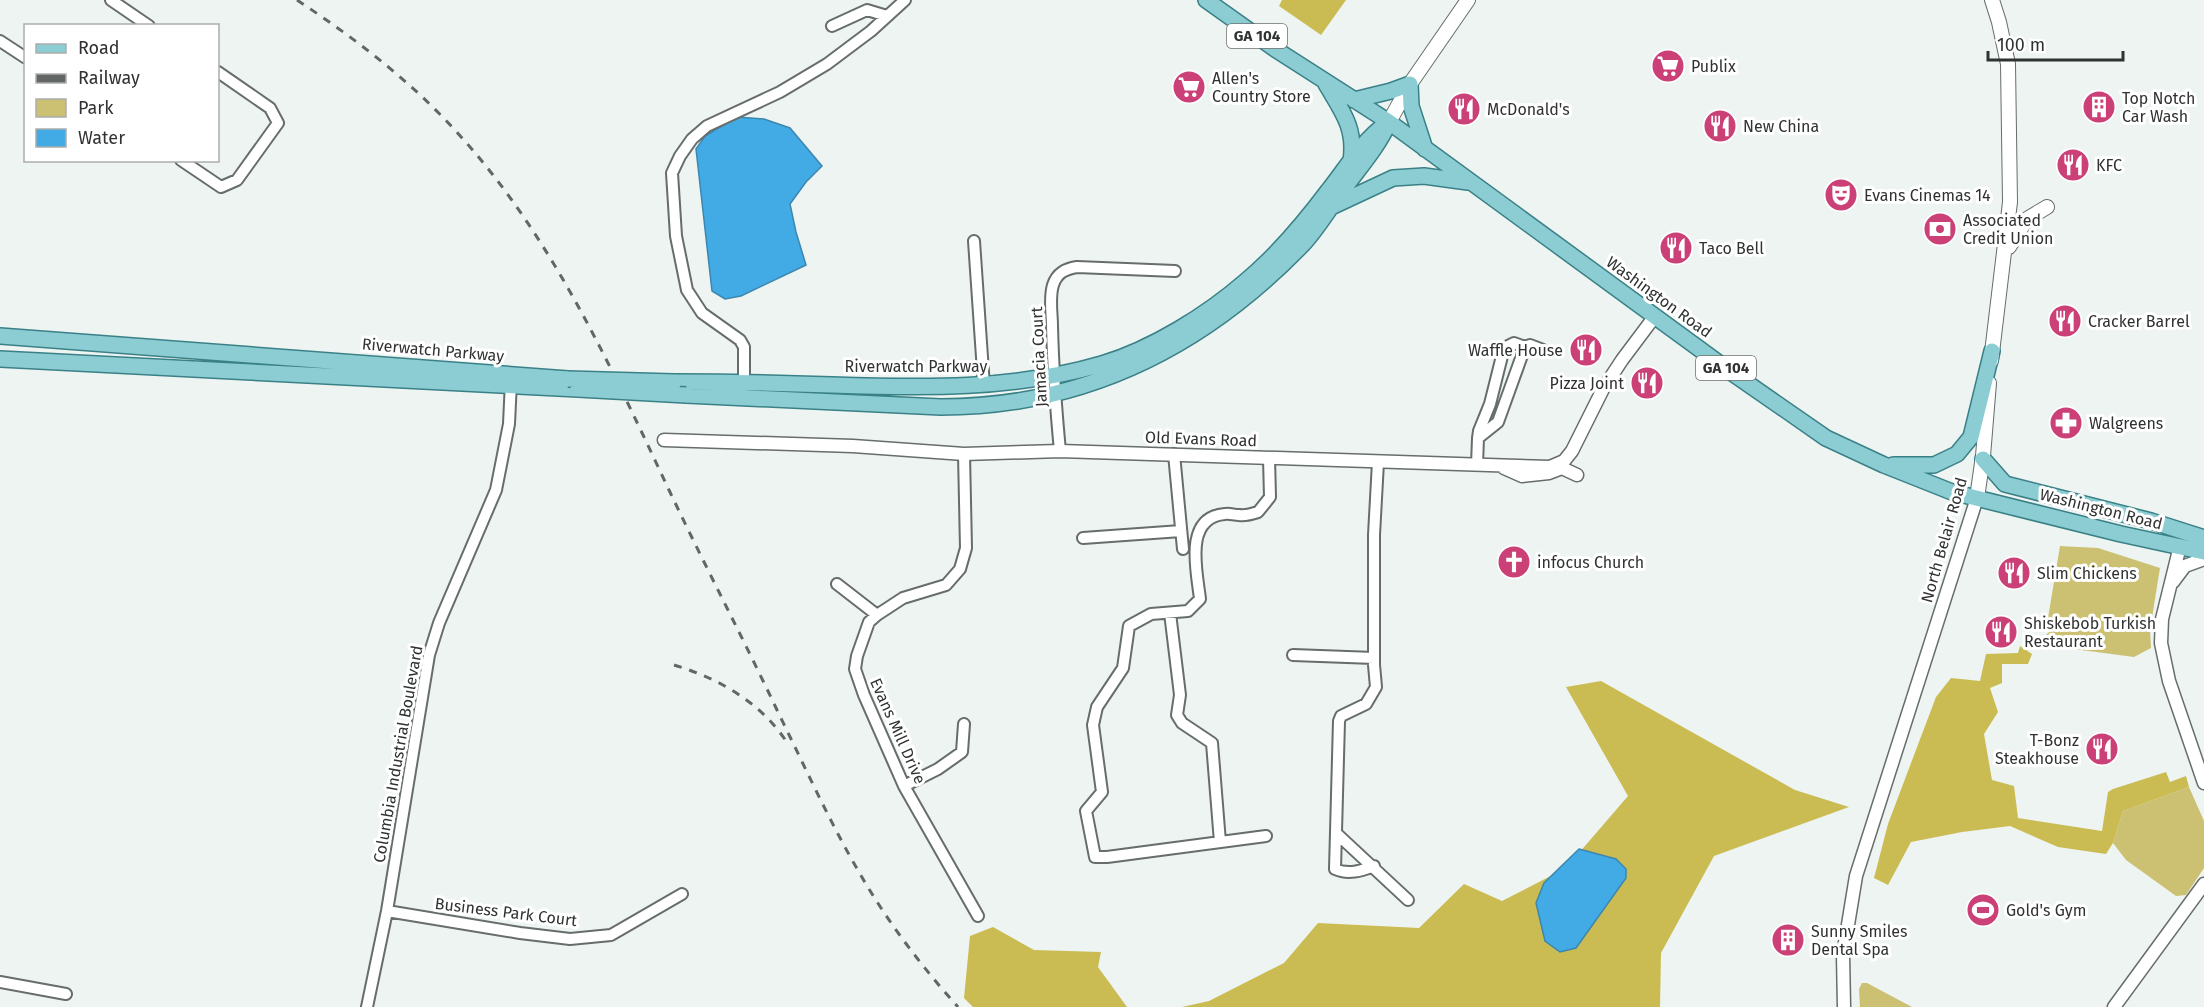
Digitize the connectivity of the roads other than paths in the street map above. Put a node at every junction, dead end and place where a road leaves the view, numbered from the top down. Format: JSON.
{"nodes":[{"id":1,"x":111,"y":0,"type":"edge"},
{"id":2,"x":904,"y":0,"type":"edge"},
{"id":3,"x":1206,"y":0,"type":"edge"},
{"id":4,"x":1468,"y":0,"type":"edge"},
{"id":5,"x":1992,"y":0,"type":"edge"},
{"id":6,"x":887,"y":16,"type":"junction"},
{"id":7,"x":146,"y":24,"type":"edge"},
{"id":8,"x":832,"y":26,"type":"dead end"},
{"id":9,"x":0,"y":41,"type":"edge"},
{"id":10,"x":24,"y":57,"type":"edge"},
{"id":11,"x":219,"y":73,"type":"edge"},
{"id":12,"x":1324,"y":81,"type":"junction"},
{"id":13,"x":1410,"y":84,"type":"junction"},
{"id":14,"x":1354,"y":100,"type":"junction"},
{"id":15,"x":1389,"y":122,"type":"junction"},
{"id":16,"x":1425,"y":149,"type":"junction"},
{"id":17,"x":1351,"y":161,"type":"junction"},
{"id":18,"x":184,"y":162,"type":"edge"},
{"id":19,"x":1474,"y":184,"type":"junction"},
{"id":20,"x":1331,"y":207,"type":"junction"},
{"id":21,"x":2047,"y":207,"type":"dead end"},
{"id":22,"x":974,"y":241,"type":"dead end"},
{"id":23,"x":2005,"y":255,"type":"junction"},
{"id":24,"x":1175,"y":272,"type":"dead end"},
{"id":25,"x":1655,"y":316,"type":"junction"},
{"id":26,"x":0,"y":336,"type":"edge"},
{"id":27,"x":1525,"y":347,"type":"junction"},
{"id":28,"x":1543,"y":350,"type":"dead end"},
{"id":29,"x":1992,"y":351,"type":"junction"},
{"id":30,"x":0,"y":359,"type":"edge"},
{"id":31,"x":1053,"y":375,"type":"junction"},
{"id":32,"x":511,"y":380,"type":"junction"},
{"id":33,"x":744,"y":382,"type":"junction"},
{"id":34,"x":573,"y":384,"type":"junction"},
{"id":35,"x":984,"y":386,"type":"junction"},
{"id":36,"x":1055,"y":394,"type":"junction"},
{"id":37,"x":1478,"y":438,"type":"junction"},
{"id":38,"x":664,"y":440,"type":"dead end"},
{"id":39,"x":1060,"y":451,"type":"junction"},
{"id":40,"x":964,"y":454,"type":"junction"},
{"id":41,"x":1174,"y":454,"type":"junction"},
{"id":42,"x":1269,"y":458,"type":"junction"},
{"id":43,"x":1983,"y":459,"type":"junction"},
{"id":44,"x":1378,"y":462,"type":"junction"},
{"id":45,"x":1477,"y":465,"type":"junction"},
{"id":46,"x":1884,"y":465,"type":"junction"},
{"id":47,"x":1501,"y":466,"type":"junction"},
{"id":48,"x":1577,"y":475,"type":"dead end"},
{"id":49,"x":1977,"y":498,"type":"junction"},
{"id":50,"x":1181,"y":531,"type":"junction"},
{"id":51,"x":1083,"y":538,"type":"dead end"},
{"id":52,"x":2204,"y":538,"type":"edge"},
{"id":53,"x":2180,"y":546,"type":"junction"},
{"id":54,"x":1183,"y":549,"type":"dead end"},
{"id":55,"x":2204,"y":552,"type":"edge"},
{"id":56,"x":2204,"y":559,"type":"edge"},
{"id":57,"x":837,"y":584,"type":"dead end"},
{"id":58,"x":2169,"y":588,"type":"junction"},
{"id":59,"x":1170,"y":613,"type":"junction"},
{"id":60,"x":877,"y":615,"type":"junction"},
{"id":61,"x":1293,"y":655,"type":"dead end"},
{"id":62,"x":1374,"y":658,"type":"junction"},
{"id":63,"x":964,"y":724,"type":"dead end"},
{"id":64,"x":2204,"y":783,"type":"edge"},
{"id":65,"x":904,"y":786,"type":"junction"},
{"id":66,"x":1336,"y":833,"type":"junction"},
{"id":67,"x":1266,"y":836,"type":"dead end"},
{"id":68,"x":1220,"y":842,"type":"junction"},
{"id":69,"x":1374,"y":866,"type":"junction"},
{"id":70,"x":2204,"y":884,"type":"edge"},
{"id":71,"x":682,"y":894,"type":"dead end"},
{"id":72,"x":1408,"y":900,"type":"dead end"},
{"id":73,"x":387,"y":911,"type":"junction"},
{"id":74,"x":978,"y":916,"type":"dead end"},
{"id":75,"x":0,"y":982,"type":"edge"},
{"id":76,"x":66,"y":994,"type":"dead end"},
{"id":77,"x":367,"y":1007,"type":"edge"},
{"id":78,"x":1844,"y":1007,"type":"edge"},
{"id":79,"x":2114,"y":1007,"type":"edge"}],
"edges":[{"from":1,"to":7,"type":"street"},
{"from":2,"to":6,"type":"street"},
{"from":3,"to":12,"type":"main road","name":"Washington Road","number":"GA 104"},
{"from":4,"to":13,"type":"main road"},
{"from":5,"to":23,"type":"main road","name":"North Belair Road"},
{"from":6,"to":8,"type":"street"},
{"from":6,"to":33,"type":"street"},
{"from":9,"to":10,"type":"street"},
{"from":11,"to":18,"type":"street"},
{"from":12,"to":14,"type":"main road","name":"Washington Road","number":"GA 104"},
{"from":12,"to":17,"type":"main road"},
{"from":13,"to":14,"type":"main road"},
{"from":13,"to":15,"type":"main road"},
{"from":13,"to":16,"type":"main road"},
{"from":14,"to":15,"type":"main road","name":"Washington Road","number":"GA 104"},
{"from":15,"to":16,"type":"main road","name":"Washington Road","number":"GA 104"},
{"from":15,"to":17,"type":"main road","name":"Riverwatch Parkway"},
{"from":15,"to":20,"type":"main road","name":"Riverwatch Parkway"},
{"from":16,"to":19,"type":"main road","name":"Washington Road","number":"GA 104"},
{"from":17,"to":31,"type":"main road","name":"Riverwatch Parkway"},
{"from":19,"to":20,"type":"main road"},
{"from":19,"to":25,"type":"main road","name":"Washington Road","number":"GA 104"},
{"from":20,"to":36,"type":"main road","name":"Riverwatch Parkway"},
{"from":21,"to":23,"type":"main road"},
{"from":22,"to":35,"type":"street"},
{"from":23,"to":29,"type":"main road","name":"North Belair Road"},
{"from":24,"to":31,"type":"street","name":"Jamacia Court"},
{"from":25,"to":46,"type":"main road","name":"Washington Road","number":"GA 104"},
{"from":25,"to":47,"type":"street","name":"Old Evans Road"},
{"from":26,"to":32,"type":"main road","name":"Riverwatch Parkway"},
{"from":27,"to":28,"type":"street"},
{"from":27,"to":37,"type":"street"},
{"from":27,"to":37,"type":"street"},
{"from":29,"to":43,"type":"main road","name":"North Belair Road"},
{"from":29,"to":46,"type":"main road"},
{"from":30,"to":32,"type":"main road","name":"Riverwatch Parkway"},
{"from":31,"to":35,"type":"main road","name":"Riverwatch Parkway"},
{"from":31,"to":36,"type":"street","name":"Jamacia Court"},
{"from":32,"to":34,"type":"main road","name":"Riverwatch Parkway"},
{"from":32,"to":73,"type":"street","name":"Columbia Industrial Boulevard"},
{"from":33,"to":34,"type":"main road","name":"Riverwatch Parkway","bridge":true},
{"from":33,"to":35,"type":"main road","name":"Riverwatch Parkway"},
{"from":34,"to":36,"type":"main road","name":"Riverwatch Parkway","bridge":true},
{"from":36,"to":39,"type":"street","name":"Jamacia Court"},
{"from":37,"to":45,"type":"street"},
{"from":38,"to":40,"type":"street","name":"Old Evans Road"},
{"from":39,"to":40,"type":"street","name":"Old Evans Road"},
{"from":39,"to":41,"type":"street","name":"Old Evans Road"},
{"from":40,"to":60,"type":"street","name":"Evans Mill Drive"},
{"from":41,"to":42,"type":"street","name":"Old Evans Road"},
{"from":41,"to":50,"type":"street"},
{"from":42,"to":44,"type":"street","name":"Old Evans Road"},
{"from":42,"to":59,"type":"street"},
{"from":43,"to":49,"type":"main road","name":"North Belair Road"},
{"from":43,"to":52,"type":"main road","name":"Washington Road"},
{"from":44,"to":45,"type":"street","name":"Old Evans Road"},
{"from":44,"to":62,"type":"street"},
{"from":45,"to":47,"type":"street","name":"Old Evans Road"},
{"from":46,"to":49,"type":"main road","name":"Washington Road","number":"GA 104"},
{"from":47,"to":48,"type":"street"},
{"from":49,"to":53,"type":"main road","name":"Washington Road","number":"GA 104"},
{"from":49,"to":78,"type":"street","name":"North Belair Road"},
{"from":50,"to":51,"type":"street"},
{"from":50,"to":54,"type":"street"},
{"from":53,"to":55,"type":"main road","name":"Washington Road","number":"GA 104"},
{"from":53,"to":58,"type":"street"},
{"from":56,"to":58,"type":"street"},
{"from":57,"to":60,"type":"street"},
{"from":58,"to":64,"type":"street"},
{"from":59,"to":68,"type":"street"},
{"from":59,"to":68,"type":"street"},
{"from":60,"to":65,"type":"street","name":"Evans Mill Drive"},
{"from":61,"to":62,"type":"street"},
{"from":62,"to":66,"type":"street"},
{"from":63,"to":65,"type":"street"},
{"from":65,"to":74,"type":"street","name":"Evans Mill Drive"},
{"from":66,"to":69,"type":"street"},
{"from":66,"to":69,"type":"street"},
{"from":67,"to":68,"type":"street"},
{"from":69,"to":72,"type":"street"},
{"from":70,"to":79,"type":"street"},
{"from":71,"to":73,"type":"street","name":"Business Park Court"},
{"from":73,"to":77,"type":"street","name":"Columbia Industrial Boulevard"},
{"from":75,"to":76,"type":"street"}]}
